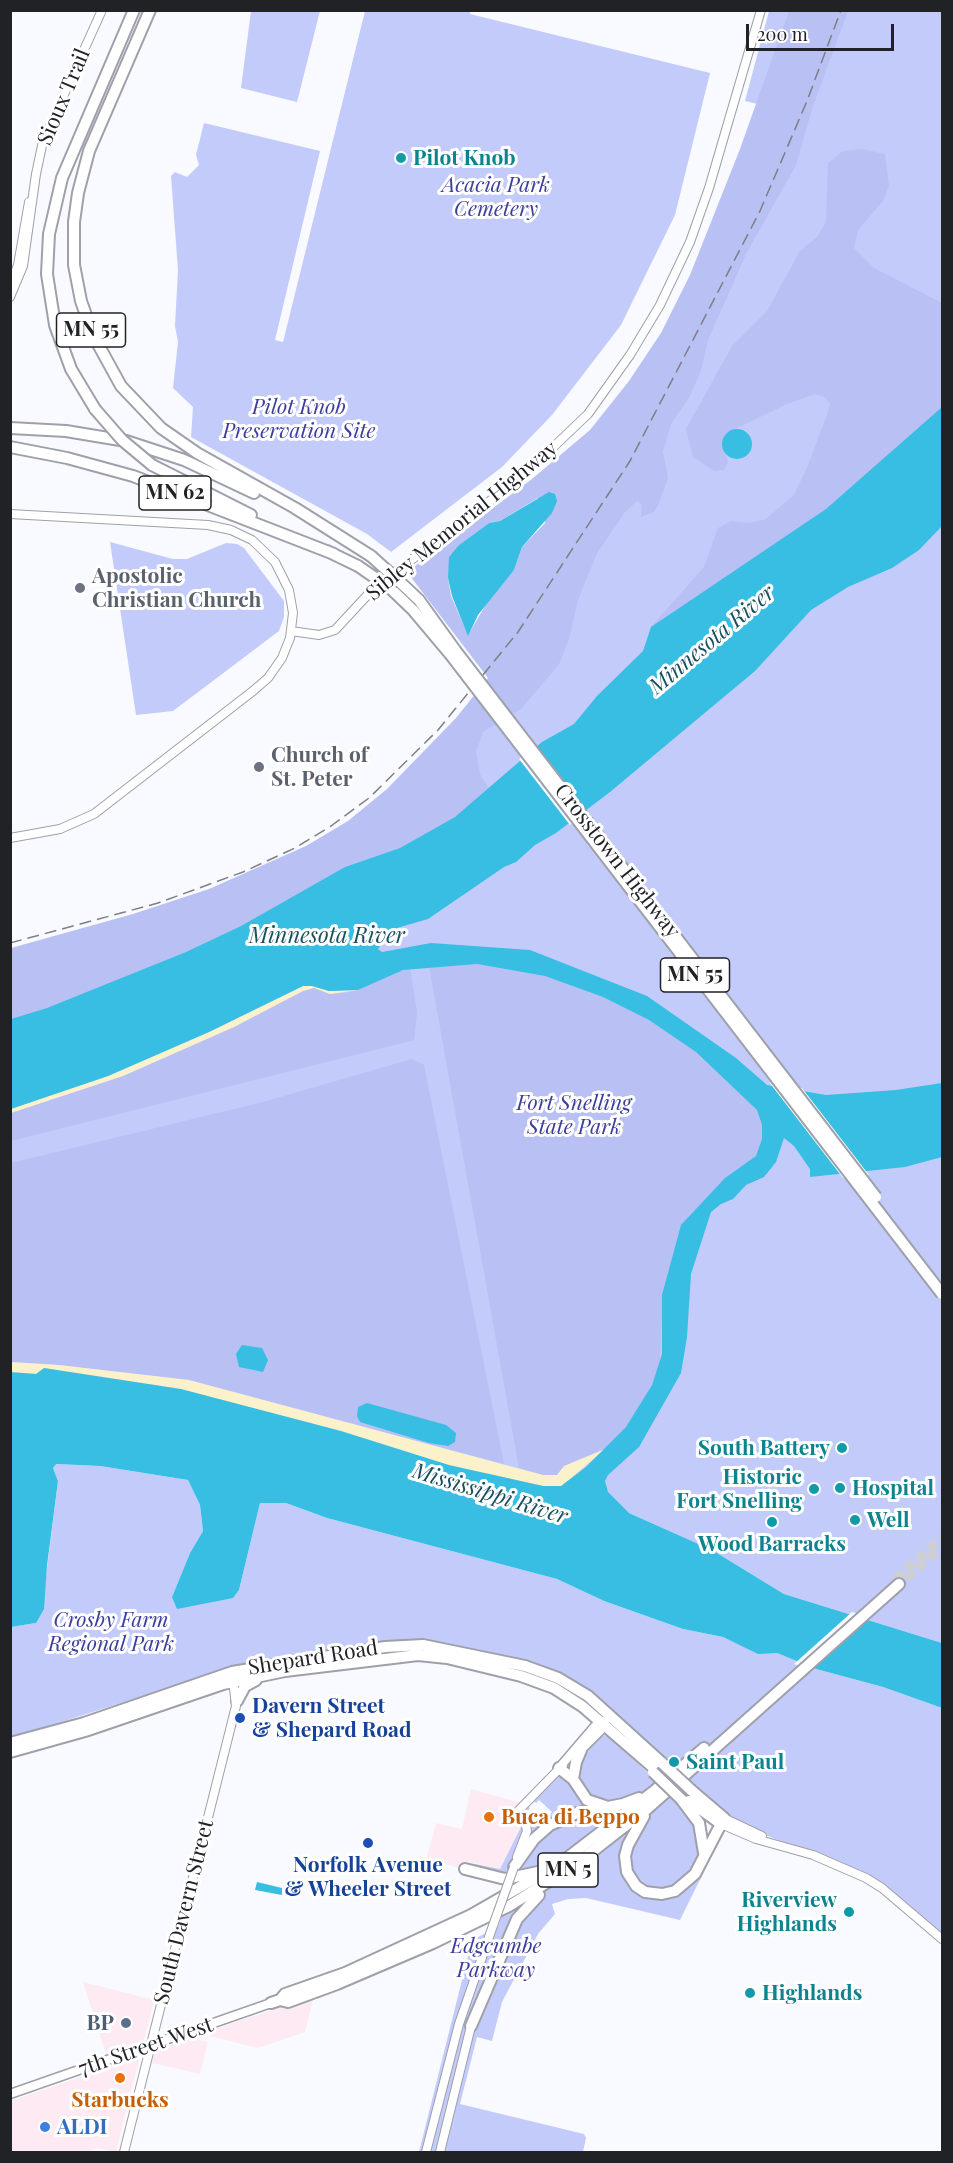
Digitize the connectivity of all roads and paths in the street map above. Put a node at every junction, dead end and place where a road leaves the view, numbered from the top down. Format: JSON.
{"nodes":[{"id":1,"x":102,"y":10,"type":"edge"},
{"id":2,"x":134,"y":10,"type":"edge"},
{"id":3,"x":150,"y":10,"type":"edge"},
{"id":4,"x":761,"y":10,"type":"edge"},
{"id":5,"x":34,"y":186,"type":"junction"},
{"id":6,"x":10,"y":286,"type":"edge"},
{"id":7,"x":10,"y":297,"type":"edge"},
{"id":8,"x":10,"y":428,"type":"edge"},
{"id":9,"x":10,"y":447,"type":"edge"},
{"id":10,"x":10,"y":514,"type":"edge"},
{"id":11,"x":345,"y":538,"type":"junction"},
{"id":12,"x":334,"y":554,"type":"junction"},
{"id":13,"x":291,"y":631,"type":"junction"},
{"id":14,"x":452,"y":652,"type":"junction"},
{"id":15,"x":10,"y":838,"type":"edge"},
{"id":16,"x":942,"y":1282,"type":"edge"},
{"id":17,"x":942,"y":1294,"type":"edge"},
{"id":18,"x":895,"y":1583,"type":"tunnel mouth"},
{"id":19,"x":268,"y":1674,"type":"junction"},
{"id":20,"x":233,"y":1676,"type":"junction"},
{"id":21,"x":210,"y":1688,"type":"junction"},
{"id":22,"x":237,"y":1704,"type":"junction"},
{"id":23,"x":607,"y":1720,"type":"junction"},
{"id":24,"x":10,"y":1743,"type":"edge"},
{"id":25,"x":581,"y":1750,"type":"junction"},
{"id":26,"x":10,"y":1752,"type":"edge"},
{"id":27,"x":559,"y":1768,"type":"junction"},
{"id":28,"x":573,"y":1779,"type":"junction"},
{"id":29,"x":659,"y":1793,"type":"junction"},
{"id":30,"x":685,"y":1795,"type":"junction"},
{"id":31,"x":611,"y":1807,"type":"junction"},
{"id":32,"x":722,"y":1821,"type":"junction"},
{"id":33,"x":703,"y":1860,"type":"junction"},
{"id":34,"x":514,"y":1867,"type":"junction"},
{"id":35,"x":465,"y":1869,"type":"dead end"},
{"id":36,"x":559,"y":1870,"type":"junction"},
{"id":37,"x":942,"y":1939,"type":"edge"},
{"id":38,"x":276,"y":2002,"type":"joint"},
{"id":39,"x":471,"y":2026,"type":"joint"},
{"id":40,"x":150,"y":2045,"type":"junction"},
{"id":41,"x":10,"y":2094,"type":"edge"},
{"id":42,"x":124,"y":2152,"type":"edge"},
{"id":43,"x":426,"y":2152,"type":"edge"},
{"id":44,"x":440,"y":2152,"type":"edge"}],
"edges":[{"from":1,"to":5,"type":"street","name":"Sioux Trail"},
{"from":2,"to":12,"type":"highway","number":"MN 55","bridge":true},
{"from":3,"to":11,"type":"highway","number":"MN 55"},
{"from":4,"to":13,"type":"street","name":"Sibley Memorial Highway"},
{"from":5,"to":6,"type":"street","name":"Sioux Trail"},
{"from":5,"to":7,"type":"street","name":"Sioux Trail"},
{"from":8,"to":11,"type":"highway","number":"MN 62"},
{"from":9,"to":12,"type":"highway","number":"MN 62"},
{"from":10,"to":13,"type":"street"},
{"from":11,"to":14,"type":"highway","name":"Crosstown Highway","number":"MN 55","bridge":true},
{"from":12,"to":14,"type":"highway","name":"Crosstown Highway","number":"MN 55","bridge":true},
{"from":13,"to":15,"type":"street"},
{"from":14,"to":16,"type":"highway","name":"Crosstown Highway","number":"MN 55","bridge":true},
{"from":14,"to":17,"type":"highway","number":"MN 55","bridge":true},
{"from":18,"to":29,"type":"highway","number":"MN 5"},
{"from":19,"to":20,"type":"highway","name":"Shepard Road"},
{"from":19,"to":22,"type":"highway"},
{"from":19,"to":23,"type":"highway","name":"Shepard Road"},
{"from":20,"to":21,"type":"highway","name":"Shepard Road"},
{"from":20,"to":22,"type":"street","name":"South Davern Street"},
{"from":20,"to":23,"type":"highway","name":"Shepard Road"},
{"from":20,"to":24,"type":"highway","name":"Shepard Road"},
{"from":21,"to":22,"type":"highway"},
{"from":21,"to":26,"type":"highway","name":"Shepard Road"},
{"from":22,"to":40,"type":"street","name":"South Davern Street"},
{"from":23,"to":25,"type":"main road"},
{"from":23,"to":27,"type":"main road"},
{"from":23,"to":30,"type":"highway","bridge":true},
{"from":25,"to":27,"type":"street"},
{"from":25,"to":28,"type":"highway"},
{"from":27,"to":28,"type":"highway"},
{"from":27,"to":34,"type":"street"},
{"from":28,"to":31,"type":"highway"},
{"from":29,"to":31,"type":"highway"},
{"from":29,"to":33,"type":"highway"},
{"from":29,"to":36,"type":"highway","number":"MN 5"},
{"from":30,"to":32,"type":"highway"},
{"from":30,"to":33,"type":"highway"},
{"from":31,"to":34,"type":"highway"},
{"from":32,"to":33,"type":"highway"},
{"from":32,"to":37,"type":"street"},
{"from":34,"to":43,"type":"street","bridge":true},
{"from":35,"to":36,"type":"highway"},
{"from":36,"to":38,"type":"highway","number":"MN 5"},
{"from":36,"to":39,"type":"highway"},
{"from":38,"to":40,"type":"main road","name":"7th Street West","number":"MN 5"},
{"from":39,"to":44,"type":"street"},
{"from":40,"to":41,"type":"main road","name":"7th Street West","number":"MN 5"},
{"from":40,"to":42,"type":"street","name":"South Davern Street"}]}
